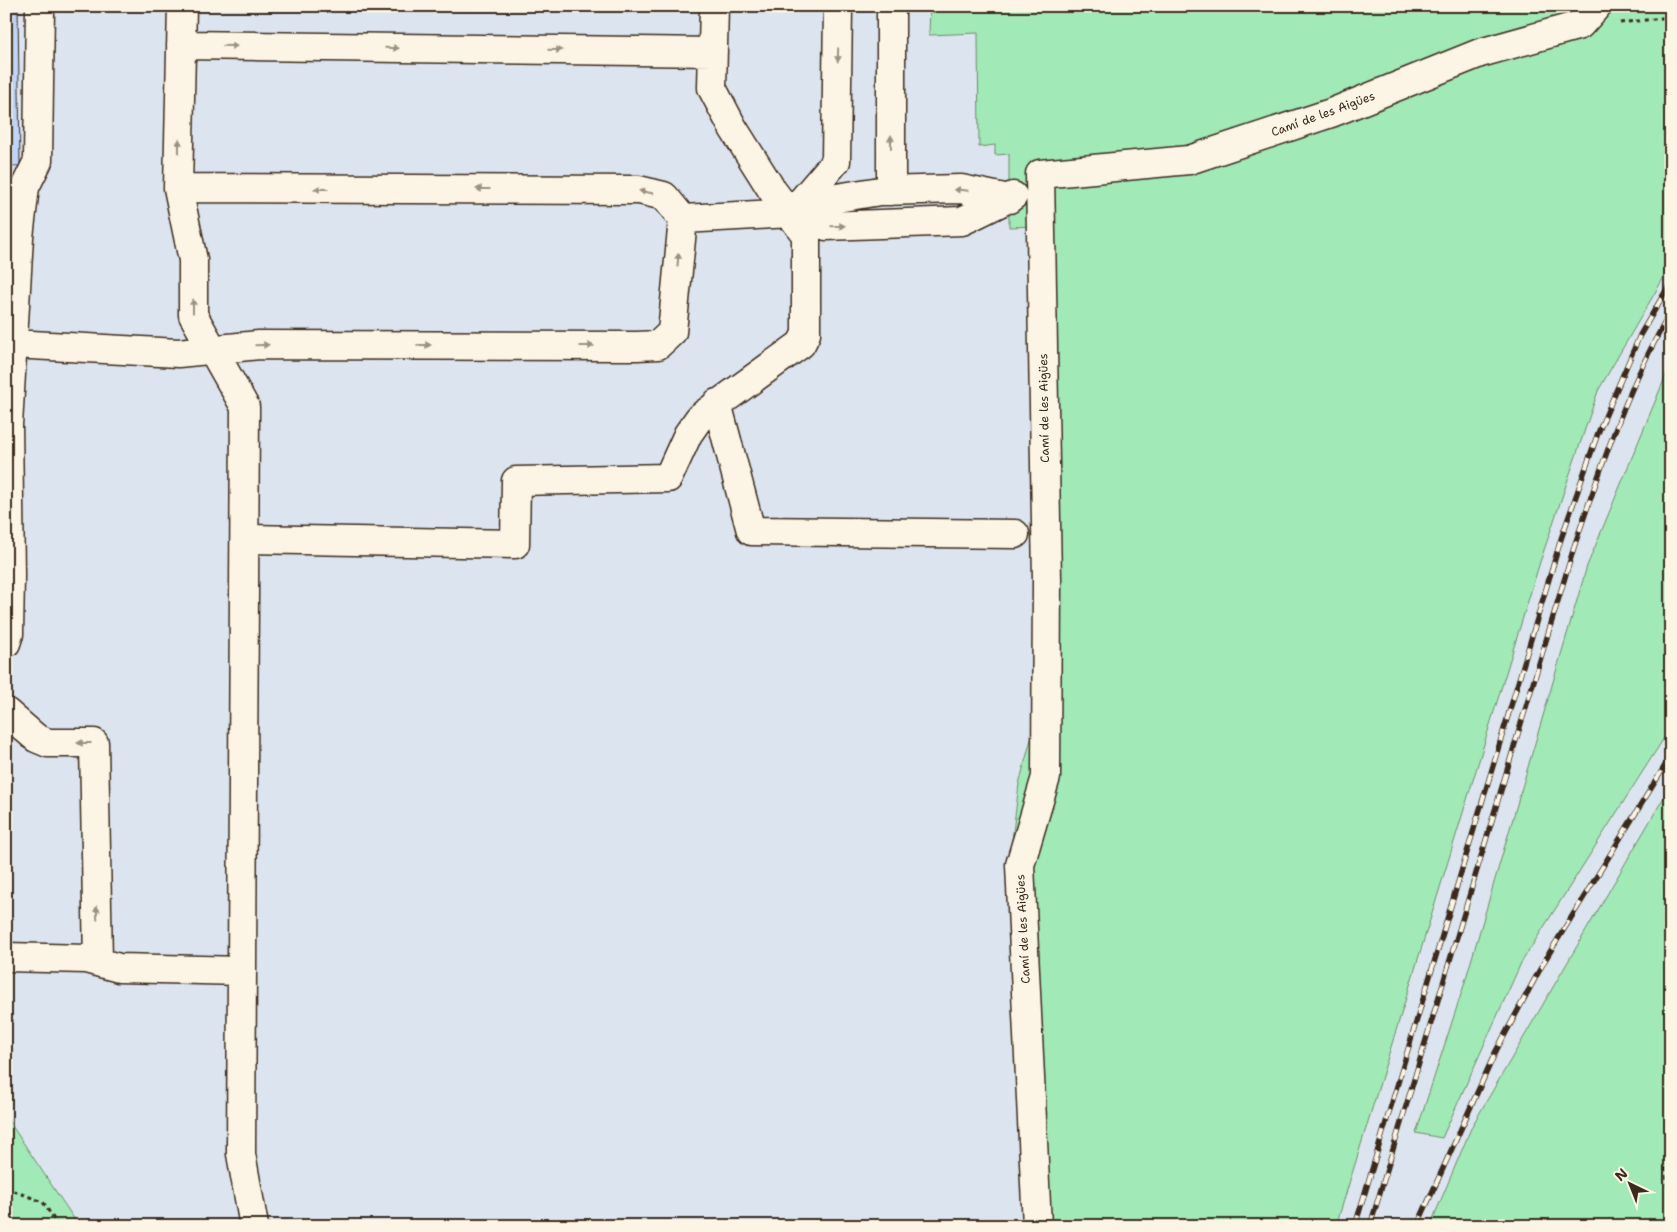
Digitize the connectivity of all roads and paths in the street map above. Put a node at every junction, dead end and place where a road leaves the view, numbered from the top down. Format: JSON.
{"nodes":[{"id":1,"x":40,"y":6,"type":"edge"},
{"id":2,"x":182,"y":6,"type":"edge"},
{"id":3,"x":714,"y":6,"type":"edge"},
{"id":4,"x":838,"y":6,"type":"edge"},
{"id":5,"x":891,"y":6,"type":"edge"},
{"id":6,"x":1588,"y":16,"type":"edge"},
{"id":7,"x":1671,"y":16,"type":"edge"},
{"id":8,"x":181,"y":45,"type":"junction"},
{"id":9,"x":713,"y":52,"type":"junction"},
{"id":10,"x":1040,"y":174,"type":"junction"},
{"id":11,"x":178,"y":188,"type":"junction"},
{"id":12,"x":891,"y":191,"type":"junction"},
{"id":13,"x":1009,"y":199,"type":"junction"},
{"id":14,"x":791,"y":213,"type":"junction"},
{"id":15,"x":683,"y":219,"type":"junction"},
{"id":16,"x":13,"y":238,"type":"edge"},
{"id":17,"x":13,"y":344,"type":"junction"},
{"id":18,"x":214,"y":350,"type":"junction"},
{"id":19,"x":8,"y":403,"type":"edge"},
{"id":20,"x":717,"y":404,"type":"junction"},
{"id":21,"x":1015,"y":534,"type":"dead end"},
{"id":22,"x":245,"y":539,"type":"junction"},
{"id":23,"x":6,"y":643,"type":"edge"},
{"id":24,"x":6,"y":712,"type":"edge"},
{"id":25,"x":6,"y":957,"type":"edge"},
{"id":26,"x":98,"y":962,"type":"junction"},
{"id":27,"x":242,"y":971,"type":"junction"},
{"id":28,"x":1665,"y":1167,"type":"dead end"},
{"id":29,"x":6,"y":1188,"type":"edge"},
{"id":30,"x":1671,"y":1211,"type":"edge"},
{"id":31,"x":58,"y":1226,"type":"edge"},
{"id":32,"x":254,"y":1226,"type":"edge"},
{"id":33,"x":1037,"y":1226,"type":"edge"}],
"edges":[{"from":1,"to":16,"type":"street"},
{"from":2,"to":8,"type":"street"},
{"from":3,"to":9,"type":"street"},
{"from":4,"to":14,"type":"street","one_way":true},
{"from":12,"to":5,"type":"street","one_way":true},
{"from":6,"to":7,"type":"path"},
{"from":6,"to":10,"type":"street","name":"Camí de les Aigües"},
{"from":8,"to":9,"type":"street","one_way":true},
{"from":11,"to":8,"type":"street","one_way":true},
{"from":9,"to":14,"type":"street"},
{"from":10,"to":13,"type":"street"},
{"from":10,"to":33,"type":"street","name":"Camí de les Aigües"},
{"from":15,"to":11,"type":"street","one_way":true},
{"from":18,"to":11,"type":"street","one_way":true},
{"from":13,"to":12,"type":"street","one_way":true},
{"from":12,"to":14,"type":"street"},
{"from":14,"to":13,"type":"street","one_way":true},
{"from":14,"to":15,"type":"street"},
{"from":14,"to":20,"type":"street"},
{"from":18,"to":15,"type":"street","one_way":true},
{"from":16,"to":17,"type":"street"},
{"from":17,"to":18,"type":"street"},
{"from":17,"to":19,"type":"street"},
{"from":18,"to":22,"type":"street"},
{"from":19,"to":23,"type":"street"},
{"from":20,"to":21,"type":"street"},
{"from":20,"to":22,"type":"street"},
{"from":22,"to":27,"type":"street"},
{"from":26,"to":24,"type":"street","one_way":true},
{"from":25,"to":26,"type":"street"},
{"from":26,"to":27,"type":"street"},
{"from":27,"to":32,"type":"street"},
{"from":28,"to":30,"type":"path"},
{"from":29,"to":31,"type":"path"}]}
